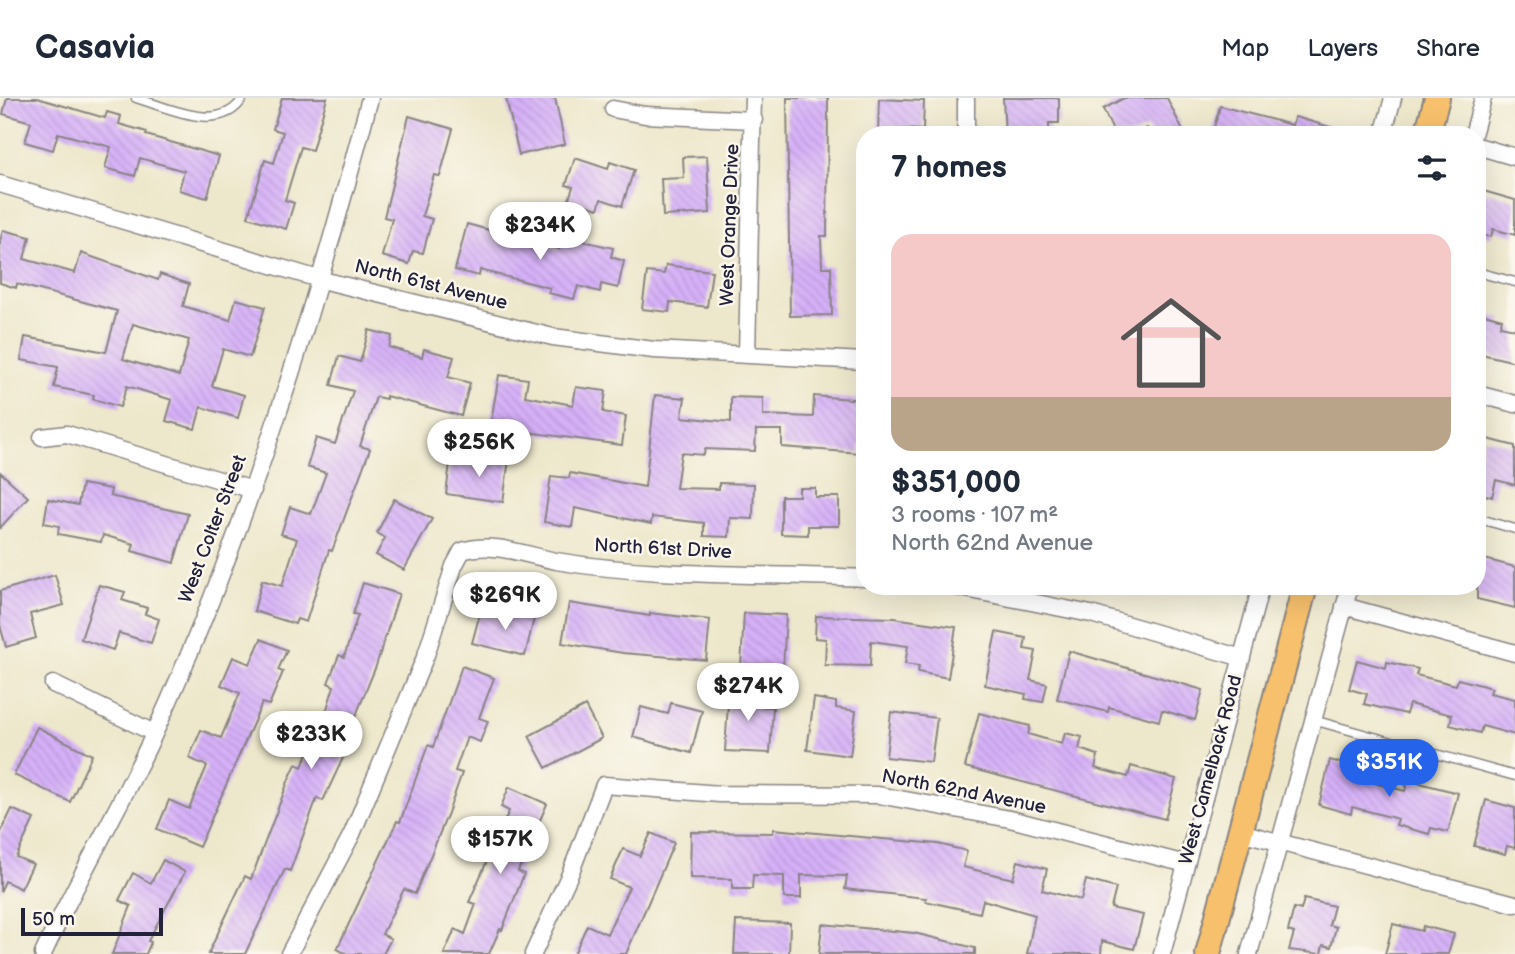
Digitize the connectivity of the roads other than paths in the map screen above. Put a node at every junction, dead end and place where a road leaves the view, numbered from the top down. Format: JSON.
{"nodes":[{"id":1,"x":136,"y":98,"type":"edge"},
{"id":2,"x":243,"y":98,"type":"edge"},
{"id":3,"x":370,"y":98,"type":"edge"},
{"id":4,"x":753,"y":98,"type":"edge"},
{"id":5,"x":966,"y":98,"type":"edge"},
{"id":6,"x":1393,"y":98,"type":"edge"},
{"id":7,"x":1437,"y":98,"type":"edge"},
{"id":8,"x":1483,"y":98,"type":"edge"},
{"id":9,"x":613,"y":108,"type":"dead end"},
{"id":10,"x":754,"y":120,"type":"junction"},
{"id":11,"x":967,"y":126,"type":"edge"},
{"id":12,"x":1385,"y":126,"type":"edge"},
{"id":13,"x":1429,"y":126,"type":"edge"},
{"id":14,"x":1475,"y":126,"type":"edge"},
{"id":15,"x":1486,"y":149,"type":"edge"},
{"id":16,"x":1515,"y":157,"type":"edge"},
{"id":17,"x":0,"y":184,"type":"edge"},
{"id":18,"x":1486,"y":274,"type":"edge"},
{"id":19,"x":322,"y":280,"type":"junction"},
{"id":20,"x":1515,"y":282,"type":"edge"},
{"id":21,"x":747,"y":354,"type":"junction"},
{"id":22,"x":856,"y":361,"type":"edge"},
{"id":23,"x":1486,"y":396,"type":"edge"},
{"id":24,"x":1515,"y":404,"type":"edge"},
{"id":25,"x":42,"y":437,"type":"dead end"},
{"id":26,"x":253,"y":490,"type":"junction"},
{"id":27,"x":1486,"y":520,"type":"edge"},
{"id":28,"x":1515,"y":528,"type":"edge"},
{"id":29,"x":856,"y":578,"type":"edge"},
{"id":30,"x":996,"y":595,"type":"edge"},
{"id":31,"x":1259,"y":595,"type":"edge"},
{"id":32,"x":1303,"y":595,"type":"edge"},
{"id":33,"x":1347,"y":595,"type":"edge"},
{"id":34,"x":1344,"y":606,"type":"junction"},
{"id":35,"x":1515,"y":653,"type":"edge"},
{"id":36,"x":1242,"y":658,"type":"junction"},
{"id":37,"x":53,"y":684,"type":"dead end"},
{"id":38,"x":1313,"y":720,"type":"junction"},
{"id":39,"x":154,"y":733,"type":"junction"},
{"id":40,"x":1515,"y":776,"type":"edge"},
{"id":41,"x":1240,"y":832,"type":"junction"},
{"id":42,"x":1279,"y":843,"type":"junction"},
{"id":43,"x":1186,"y":864,"type":"junction"},
{"id":44,"x":1515,"y":904,"type":"edge"},
{"id":45,"x":43,"y":954,"type":"edge"},
{"id":46,"x":289,"y":954,"type":"edge"},
{"id":47,"x":533,"y":954,"type":"edge"},
{"id":48,"x":1162,"y":954,"type":"edge"},
{"id":49,"x":1208,"y":954,"type":"edge"},
{"id":50,"x":1249,"y":954,"type":"edge"}],
"edges":[{"from":1,"to":2,"type":"lane"},
{"from":3,"to":19,"type":"street","name":"West Colter Street"},
{"from":4,"to":10,"type":"street","name":"West Orange Drive"},
{"from":5,"to":11,"type":"street"},
{"from":6,"to":12,"type":"street"},
{"from":7,"to":13,"type":"main road"},
{"from":8,"to":14,"type":"street"},
{"from":9,"to":10,"type":"street"},
{"from":10,"to":21,"type":"street","name":"West Orange Drive"},
{"from":15,"to":16,"type":"street"},
{"from":17,"to":19,"type":"street","name":"North 61st Avenue"},
{"from":18,"to":20,"type":"lane"},
{"from":19,"to":21,"type":"street","name":"North 61st Avenue"},
{"from":19,"to":26,"type":"street","name":"West Colter Street"},
{"from":21,"to":22,"type":"street","name":"North 61st Avenue"},
{"from":23,"to":24,"type":"street"},
{"from":25,"to":26,"type":"street"},
{"from":26,"to":39,"type":"street","name":"West Colter Street"},
{"from":27,"to":28,"type":"lane"},
{"from":29,"to":46,"type":"street","name":"North 61st Drive"},
{"from":30,"to":36,"type":"street"},
{"from":31,"to":36,"type":"street","name":"West Camelback Road"},
{"from":32,"to":41,"type":"main road"},
{"from":33,"to":34,"type":"street"},
{"from":34,"to":35,"type":"street"},
{"from":34,"to":38,"type":"street"},
{"from":36,"to":43,"type":"street","name":"West Camelback Road"},
{"from":37,"to":39,"type":"street"},
{"from":38,"to":40,"type":"lane"},
{"from":38,"to":42,"type":"street"},
{"from":39,"to":45,"type":"street","name":"West Colter Street"},
{"from":41,"to":42,"type":"street"},
{"from":41,"to":49,"type":"main road"},
{"from":42,"to":44,"type":"street"},
{"from":42,"to":50,"type":"street"},
{"from":43,"to":47,"type":"street","name":"North 62nd Avenue"},
{"from":43,"to":48,"type":"street","name":"West Camelback Road"}]}
